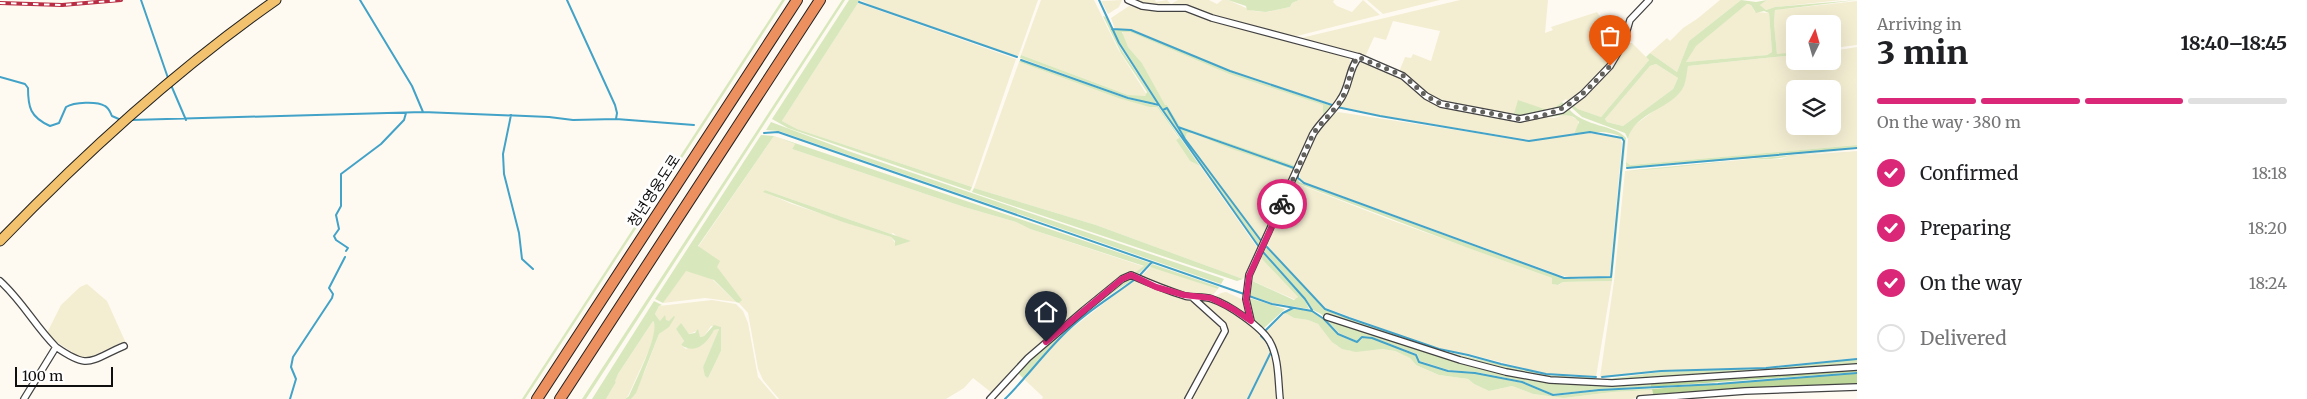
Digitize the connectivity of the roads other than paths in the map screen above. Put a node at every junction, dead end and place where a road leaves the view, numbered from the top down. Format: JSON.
{"nodes":[{"id":1,"x":276,"y":0,"type":"edge"},
{"id":2,"x":797,"y":0,"type":"edge"},
{"id":3,"x":820,"y":0,"type":"edge"},
{"id":4,"x":1128,"y":0,"type":"edge"},
{"id":5,"x":1650,"y":0,"type":"edge"},
{"id":6,"x":1358,"y":57,"type":"junction"},
{"id":7,"x":0,"y":241,"type":"edge"},
{"id":8,"x":0,"y":281,"type":"edge"},
{"id":9,"x":1193,"y":298,"type":"junction"},
{"id":10,"x":1327,"y":317,"type":"dead end"},
{"id":11,"x":1251,"y":321,"type":"junction"},
{"id":12,"x":124,"y":346,"type":"dead end"},
{"id":13,"x":56,"y":347,"type":"junction"},
{"id":14,"x":1857,"y":367,"type":"edge"},
{"id":15,"x":1857,"y":387,"type":"edge"},
{"id":16,"x":24,"y":399,"type":"edge"},
{"id":17,"x":536,"y":399,"type":"edge"},
{"id":18,"x":560,"y":399,"type":"edge"},
{"id":19,"x":990,"y":399,"type":"edge"},
{"id":20,"x":1188,"y":399,"type":"edge"},
{"id":21,"x":1280,"y":399,"type":"edge"},
{"id":22,"x":1640,"y":399,"type":"edge"}],
"edges":[{"from":1,"to":7,"type":"main road"},
{"from":2,"to":17,"type":"highway","name":"청년영웅도로"},
{"from":3,"to":18,"type":"highway"},
{"from":4,"to":6,"type":"street"},
{"from":5,"to":6,"type":"street"},
{"from":6,"to":11,"type":"street"},
{"from":8,"to":13,"type":"street"},
{"from":9,"to":11,"type":"street"},
{"from":9,"to":19,"type":"street"},
{"from":9,"to":20,"type":"street"},
{"from":10,"to":14,"type":"street"},
{"from":11,"to":21,"type":"street"},
{"from":12,"to":13,"type":"street"},
{"from":13,"to":16,"type":"street"},
{"from":15,"to":22,"type":"street"}]}
